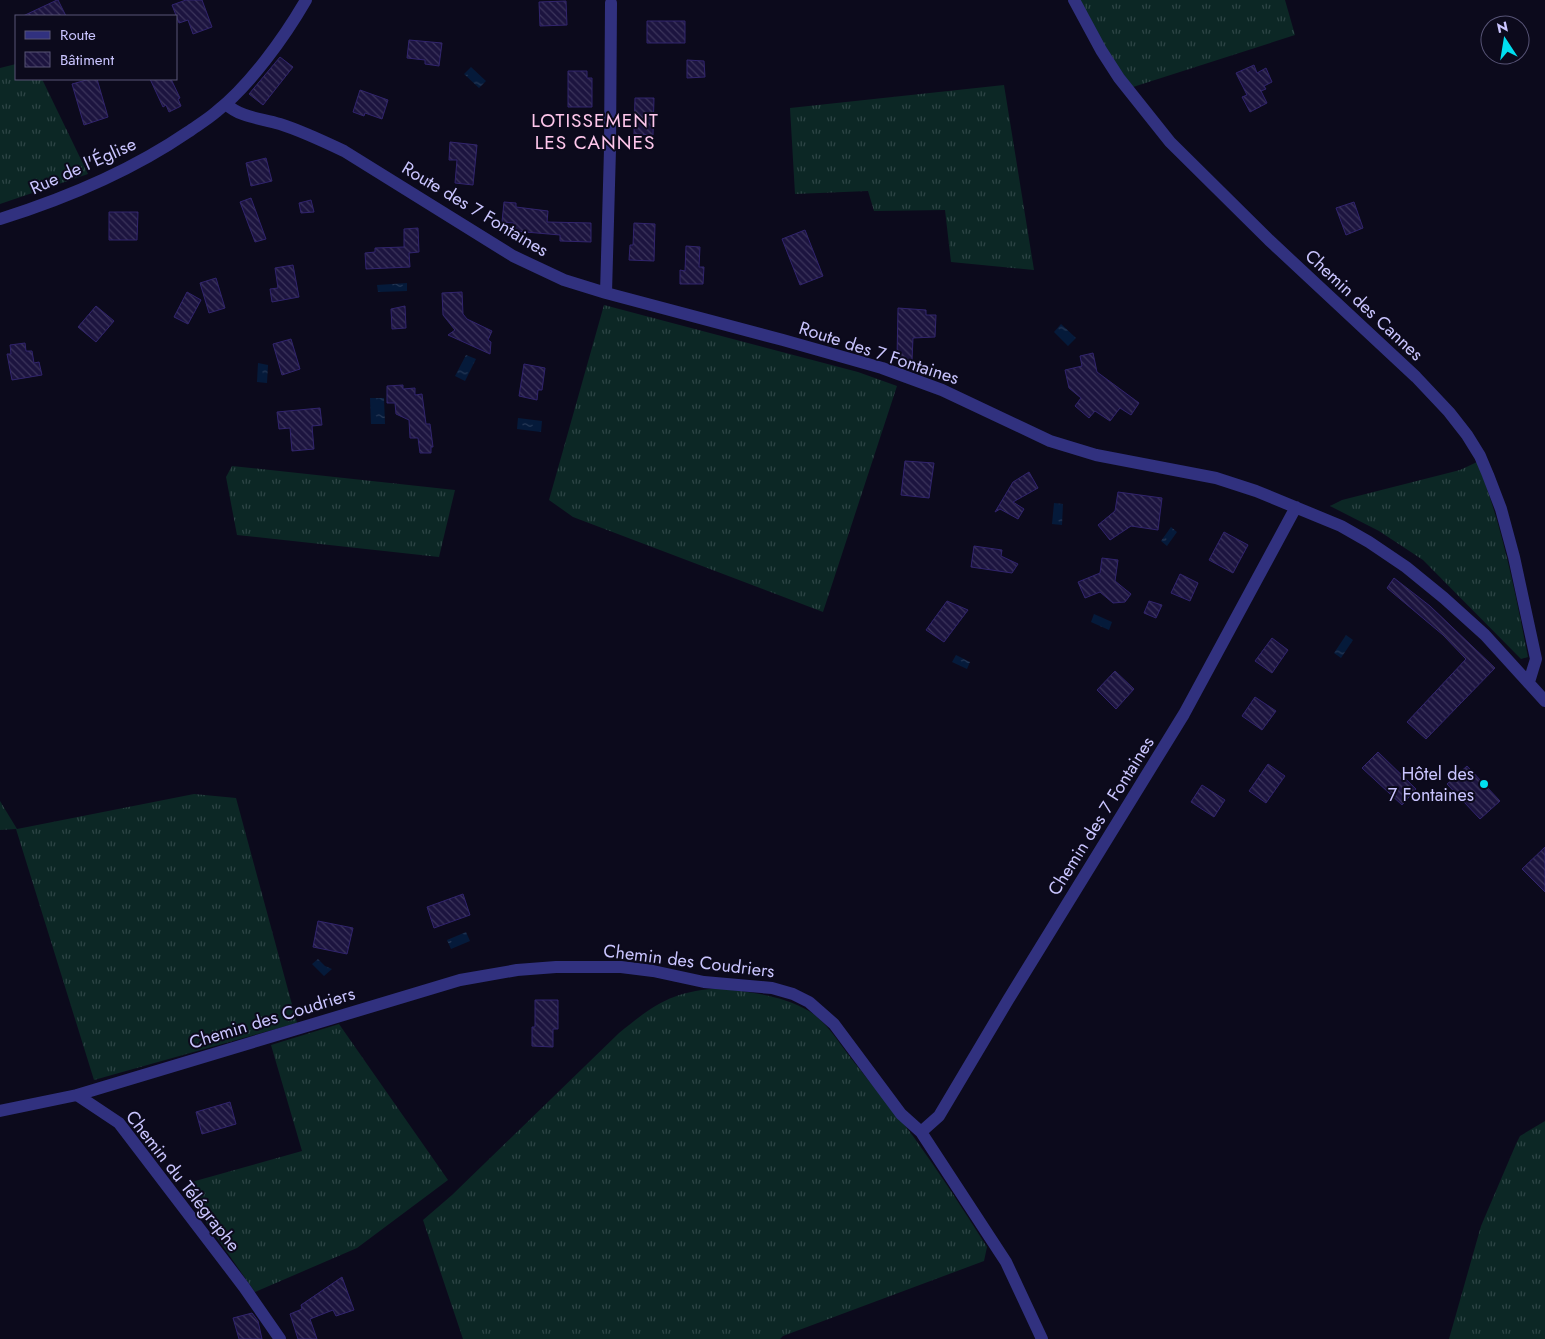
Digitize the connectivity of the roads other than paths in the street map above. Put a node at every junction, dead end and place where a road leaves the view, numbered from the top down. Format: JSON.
{"nodes":[{"id":1,"x":306,"y":0,"type":"edge"},
{"id":2,"x":1074,"y":0,"type":"edge"},
{"id":3,"x":611,"y":3,"type":"dead end"},
{"id":4,"x":226,"y":104,"type":"junction"},
{"id":5,"x":0,"y":218,"type":"edge"},
{"id":6,"x":606,"y":293,"type":"junction"},
{"id":7,"x":1296,"y":507,"type":"junction"},
{"id":8,"x":1529,"y":682,"type":"junction"},
{"id":9,"x":1545,"y":701,"type":"edge"},
{"id":10,"x":77,"y":1095,"type":"junction"},
{"id":11,"x":0,"y":1111,"type":"edge"},
{"id":12,"x":921,"y":1132,"type":"junction"},
{"id":13,"x":280,"y":1339,"type":"edge"},
{"id":14,"x":1042,"y":1339,"type":"edge"}],
"edges":[{"from":1,"to":4,"type":"street","name":"Rue de l'Église"},
{"from":2,"to":8,"type":"street","name":"Chemin des Cannes"},
{"from":3,"to":6,"type":"street"},
{"from":4,"to":5,"type":"street","name":"Rue de l'Église"},
{"from":4,"to":6,"type":"street","name":"Route des 7 Fontaines"},
{"from":6,"to":7,"type":"street","name":"Route des 7 Fontaines"},
{"from":7,"to":8,"type":"street","name":"Route des 7 Fontaines"},
{"from":7,"to":12,"type":"street","name":"Chemin des 7 Fontaines"},
{"from":8,"to":9,"type":"street","name":"Route des 7 Fontaines"},
{"from":10,"to":11,"type":"street"},
{"from":10,"to":12,"type":"street","name":"Chemin des Coudriers"},
{"from":10,"to":13,"type":"street","name":"Chemin du Télégraphe"},
{"from":12,"to":14,"type":"street","name":"Chemin des Coudriers"}]}
